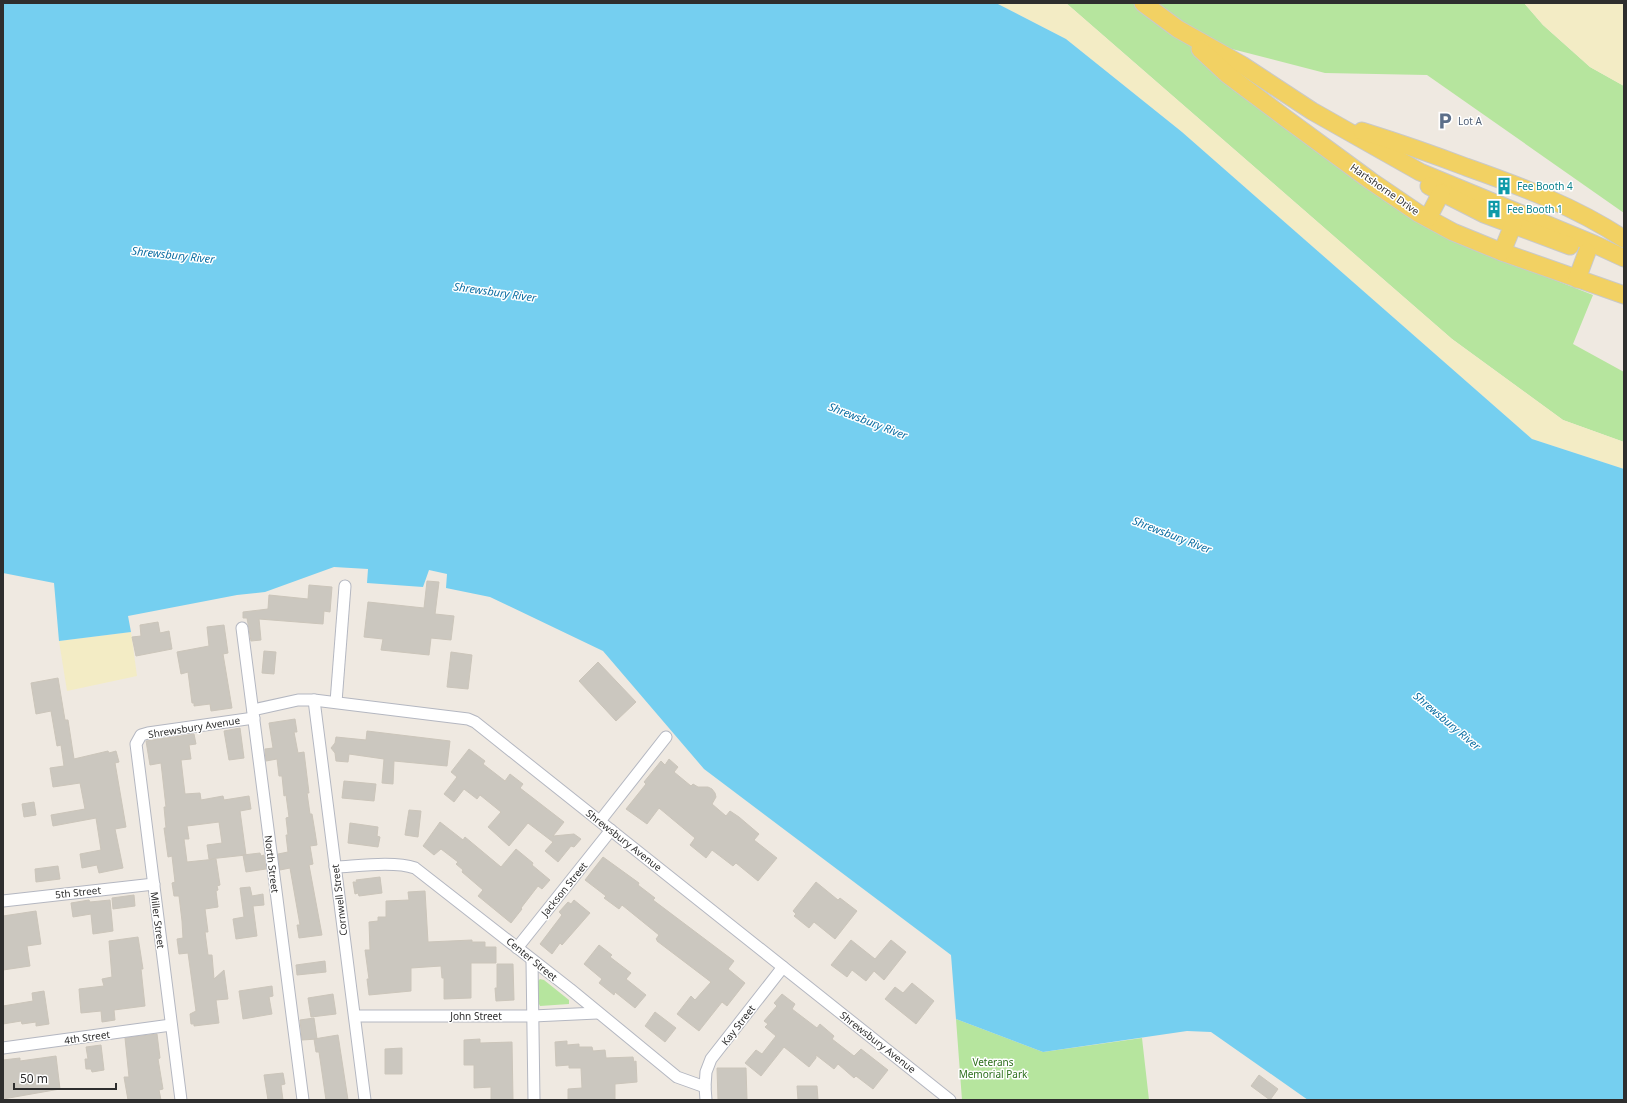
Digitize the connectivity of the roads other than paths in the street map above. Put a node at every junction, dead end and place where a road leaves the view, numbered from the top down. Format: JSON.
{"nodes":[{"id":1,"x":1142,"y":3,"type":"edge"},
{"id":2,"x":1178,"y":29,"type":"junction"},
{"id":3,"x":1334,"y":123,"type":"junction"},
{"id":4,"x":1441,"y":193,"type":"junction"},
{"id":5,"x":1428,"y":218,"type":"junction"},
{"id":6,"x":1513,"y":225,"type":"junction"},
{"id":7,"x":1624,"y":238,"type":"edge"},
{"id":8,"x":1624,"y":246,"type":"edge"},
{"id":9,"x":1502,"y":252,"type":"junction"},
{"id":10,"x":1587,"y":252,"type":"junction"},
{"id":11,"x":1624,"y":258,"type":"edge"},
{"id":12,"x":1624,"y":265,"type":"edge"},
{"id":13,"x":1577,"y":278,"type":"junction"},
{"id":14,"x":1624,"y":295,"type":"edge"},
{"id":15,"x":345,"y":586,"type":"dead end"},
{"id":16,"x":242,"y":628,"type":"dead end"},
{"id":17,"x":314,"y":700,"type":"junction"},
{"id":18,"x":336,"y":702,"type":"junction"},
{"id":19,"x":253,"y":714,"type":"junction"},
{"id":20,"x":666,"y":737,"type":"dead end"},
{"id":21,"x":137,"y":740,"type":"joint"},
{"id":22,"x":600,"y":821,"type":"junction"},
{"id":23,"x":611,"y":830,"type":"junction"},
{"id":24,"x":335,"y":867,"type":"junction"},
{"id":25,"x":154,"y":884,"type":"junction"},
{"id":26,"x":3,"y":901,"type":"edge"},
{"id":27,"x":517,"y":948,"type":"junction"},
{"id":28,"x":532,"y":961,"type":"junction"},
{"id":29,"x":783,"y":967,"type":"junction"},
{"id":30,"x":597,"y":1013,"type":"junction"},
{"id":31,"x":355,"y":1016,"type":"junction"},
{"id":32,"x":533,"y":1016,"type":"junction"},
{"id":33,"x":171,"y":1025,"type":"junction"},
{"id":34,"x":3,"y":1048,"type":"edge"},
{"id":35,"x":705,"y":1087,"type":"junction"},
{"id":36,"x":181,"y":1100,"type":"edge"},
{"id":37,"x":303,"y":1100,"type":"edge"},
{"id":38,"x":365,"y":1100,"type":"edge"},
{"id":39,"x":534,"y":1100,"type":"edge"},
{"id":40,"x":706,"y":1100,"type":"edge"},
{"id":41,"x":950,"y":1100,"type":"edge"}],
"edges":[{"from":1,"to":2,"type":"main road","name":"Hartshorne Drive"},
{"from":2,"to":3,"type":"main road","name":"Hartshorne Drive"},
{"from":2,"to":5,"type":"main road","name":"Hartshorne Drive"},
{"from":3,"to":4,"type":"main road"},
{"from":3,"to":7,"type":"main road"},
{"from":3,"to":8,"type":"main road"},
{"from":3,"to":11,"type":"main road","name":"Hartshorne Drive"},
{"from":4,"to":5,"type":"main road"},
{"from":4,"to":6,"type":"main road"},
{"from":5,"to":9,"type":"main road","name":"Hartshorne Drive"},
{"from":6,"to":9,"type":"main road"},
{"from":6,"to":10,"type":"main road"},
{"from":9,"to":13,"type":"main road","name":"Hartshorne Drive"},
{"from":10,"to":12,"type":"main road"},
{"from":10,"to":13,"type":"main road"},
{"from":13,"to":14,"type":"main road","name":"Hartshorne Drive"},
{"from":15,"to":18,"type":"street"},
{"from":16,"to":19,"type":"street","name":"North Street"},
{"from":17,"to":18,"type":"street","name":"Shrewsbury Avenue"},
{"from":17,"to":19,"type":"street","name":"Shrewsbury Avenue"},
{"from":17,"to":24,"type":"street","name":"Cornwell Street"},
{"from":18,"to":22,"type":"street","name":"Shrewsbury Avenue"},
{"from":19,"to":21,"type":"street","name":"Shrewsbury Avenue"},
{"from":19,"to":37,"type":"street","name":"North Street"},
{"from":20,"to":22,"type":"street"},
{"from":21,"to":25,"type":"street","name":"Miller Street"},
{"from":22,"to":23,"type":"street","name":"Shrewsbury Avenue"},
{"from":23,"to":27,"type":"street","name":"Jackson Street"},
{"from":23,"to":29,"type":"street","name":"Shrewsbury Avenue"},
{"from":24,"to":27,"type":"street","name":"Center Street"},
{"from":24,"to":31,"type":"street","name":"Cornwell Street"},
{"from":25,"to":26,"type":"street","name":"5th Street"},
{"from":25,"to":33,"type":"street","name":"Miller Street"},
{"from":27,"to":28,"type":"street","name":"Center Street"},
{"from":28,"to":30,"type":"street","name":"Center Street"},
{"from":28,"to":32,"type":"street"},
{"from":29,"to":35,"type":"street","name":"Kay Street"},
{"from":29,"to":41,"type":"street","name":"Shrewsbury Avenue"},
{"from":30,"to":32,"type":"street","name":"John Street"},
{"from":30,"to":35,"type":"street","name":"Center Street"},
{"from":31,"to":32,"type":"street","name":"John Street"},
{"from":31,"to":38,"type":"street","name":"Cornwell Street"},
{"from":32,"to":39,"type":"street"},
{"from":33,"to":34,"type":"street","name":"4th Street"},
{"from":33,"to":36,"type":"street","name":"Miller Street"},
{"from":35,"to":40,"type":"street"}]}
